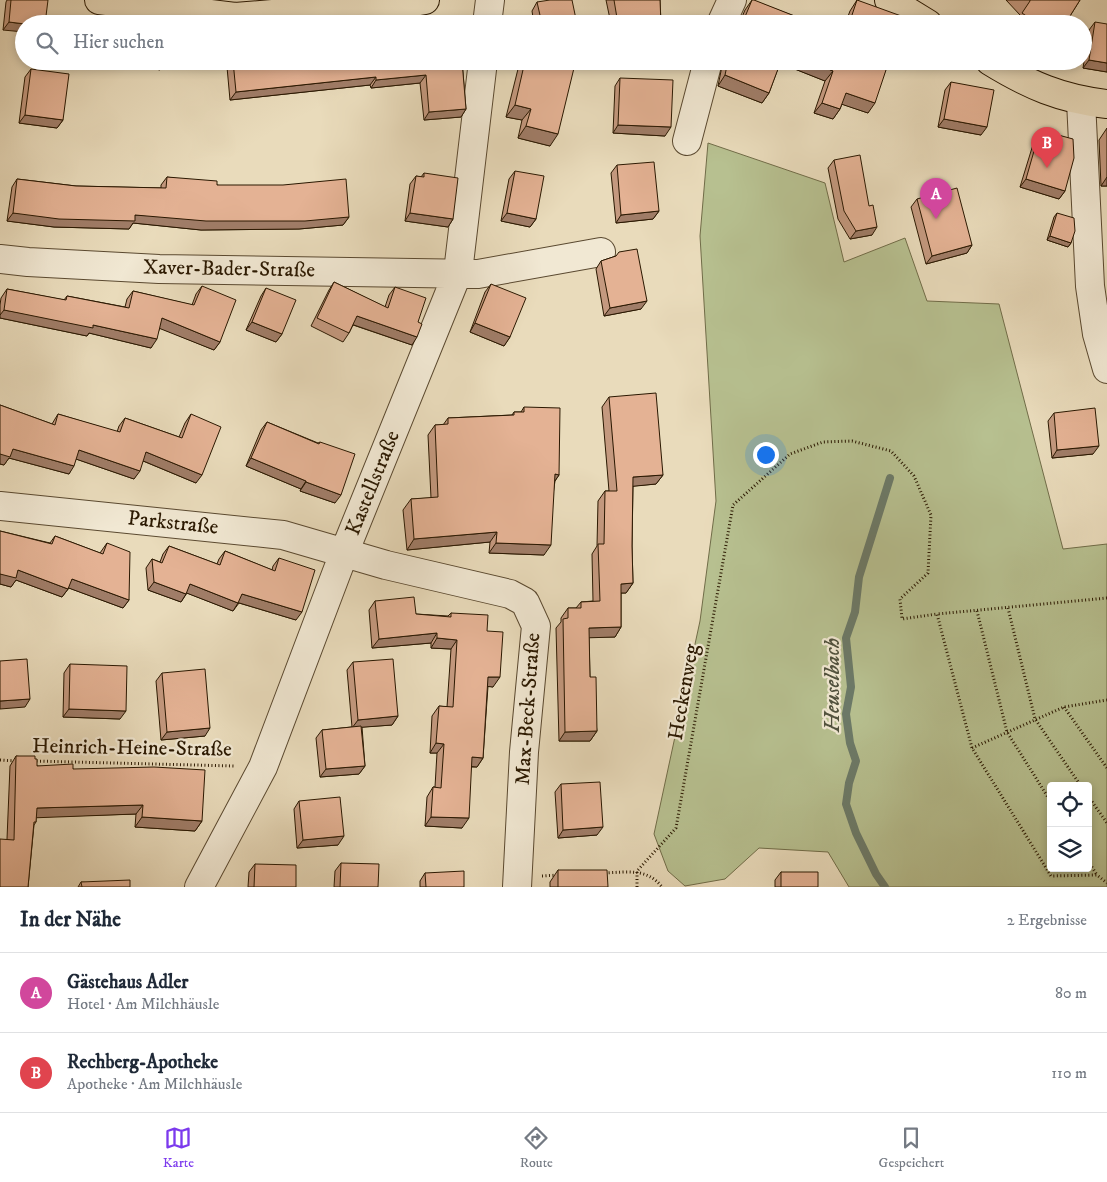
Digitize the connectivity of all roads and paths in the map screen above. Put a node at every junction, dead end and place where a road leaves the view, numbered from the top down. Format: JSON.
{"nodes":[{"id":1,"x":99,"y":0,"type":"edge"},
{"id":2,"x":425,"y":0,"type":"edge"},
{"id":3,"x":490,"y":0,"type":"edge"},
{"id":4,"x":732,"y":0,"type":"edge"},
{"id":5,"x":889,"y":0,"type":"edge"},
{"id":6,"x":219,"y":15,"type":"edge"},
{"id":7,"x":260,"y":15,"type":"edge"},
{"id":8,"x":488,"y":15,"type":"edge"},
{"id":9,"x":725,"y":15,"type":"edge"},
{"id":10,"x":913,"y":15,"type":"edge"},
{"id":11,"x":482,"y":70,"type":"edge"},
{"id":12,"x":706,"y":70,"type":"edge"},
{"id":13,"x":1005,"y":70,"type":"edge"},
{"id":14,"x":1080,"y":101,"type":"junction"},
{"id":15,"x":1107,"y":104,"type":"edge"},
{"id":16,"x":686,"y":141,"type":"dead end"},
{"id":17,"x":601,"y":252,"type":"dead end"},
{"id":18,"x":0,"y":259,"type":"edge"},
{"id":19,"x":458,"y":272,"type":"junction"},
{"id":20,"x":1107,"y":369,"type":"edge"},
{"id":21,"x":0,"y":506,"type":"edge"},
{"id":22,"x":344,"y":552,"type":"junction"},
{"id":23,"x":1107,"y":598,"type":"edge"},
{"id":24,"x":1008,"y":608,"type":"junction"},
{"id":25,"x":977,"y":611,"type":"junction"},
{"id":26,"x":937,"y":614,"type":"junction"},
{"id":27,"x":1107,"y":700,"type":"edge"},
{"id":28,"x":1064,"y":707,"type":"junction"},
{"id":29,"x":1035,"y":719,"type":"junction"},
{"id":30,"x":1007,"y":732,"type":"junction"},
{"id":31,"x":972,"y":748,"type":"junction"},
{"id":32,"x":0,"y":760,"type":"edge"},
{"id":33,"x":20,"y":761,"type":"edge"},
{"id":34,"x":29,"y":761,"type":"edge"},
{"id":35,"x":263,"y":767,"type":"junction"},
{"id":36,"x":1107,"y":768,"type":"edge"},
{"id":37,"x":1078,"y":782,"type":"edge"},
{"id":38,"x":1047,"y":796,"type":"edge"},
{"id":39,"x":1092,"y":802,"type":"edge"},
{"id":40,"x":1107,"y":823,"type":"edge"},
{"id":41,"x":1092,"y":867,"type":"edge"},
{"id":42,"x":637,"y":871,"type":"junction"},
{"id":43,"x":600,"y":873,"type":"edge"},
{"id":44,"x":563,"y":875,"type":"edge"},
{"id":45,"x":1097,"y":875,"type":"junction"},
{"id":46,"x":517,"y":882,"type":"edge"},
{"id":47,"x":1107,"y":883,"type":"edge"},
{"id":48,"x":199,"y":887,"type":"edge"},
{"id":49,"x":637,"y":887,"type":"edge"},
{"id":50,"x":662,"y":887,"type":"edge"}],
"edges":[{"from":1,"to":6,"type":"main road"},
{"from":2,"to":7,"type":"main road"},
{"from":3,"to":8,"type":"street"},
{"from":4,"to":9,"type":"street"},
{"from":5,"to":10,"type":"main road"},
{"from":11,"to":19,"type":"street","name":"Kastellstraße"},
{"from":12,"to":16,"type":"street"},
{"from":13,"to":14,"type":"main road"},
{"from":14,"to":15,"type":"main road"},
{"from":14,"to":20,"type":"street"},
{"from":17,"to":19,"type":"street","name":"Xaver-Bader-Straße"},
{"from":18,"to":19,"type":"street","name":"Xaver-Bader-Straße"},
{"from":19,"to":22,"type":"street","name":"Kastellstraße"},
{"from":21,"to":22,"type":"street","name":"Parkstraße"},
{"from":22,"to":35,"type":"street","name":"Kastellstraße"},
{"from":22,"to":46,"type":"street","name":"Max-Beck-Straße"},
{"from":23,"to":24,"type":"path"},
{"from":24,"to":25,"type":"path"},
{"from":24,"to":29,"type":"path"},
{"from":25,"to":26,"type":"path"},
{"from":25,"to":30,"type":"path"},
{"from":26,"to":31,"type":"path"},
{"from":26,"to":42,"type":"path","name":"Heckenweg"},
{"from":27,"to":28,"type":"path"},
{"from":28,"to":29,"type":"path"},
{"from":28,"to":36,"type":"path"},
{"from":29,"to":30,"type":"path"},
{"from":29,"to":37,"type":"path"},
{"from":30,"to":31,"type":"path"},
{"from":30,"to":38,"type":"path"},
{"from":31,"to":45,"type":"path"},
{"from":32,"to":33,"type":"path","name":"Heinrich-Heine-Straße"},
{"from":34,"to":35,"type":"path","name":"Heinrich-Heine-Straße"},
{"from":35,"to":48,"type":"street","name":"Kastellstraße"},
{"from":39,"to":40,"type":"path"},
{"from":41,"to":45,"type":"path"},
{"from":42,"to":43,"type":"path"},
{"from":42,"to":49,"type":"path"},
{"from":42,"to":50,"type":"path"},
{"from":44,"to":46,"type":"path"},
{"from":45,"to":47,"type":"path"}]}
